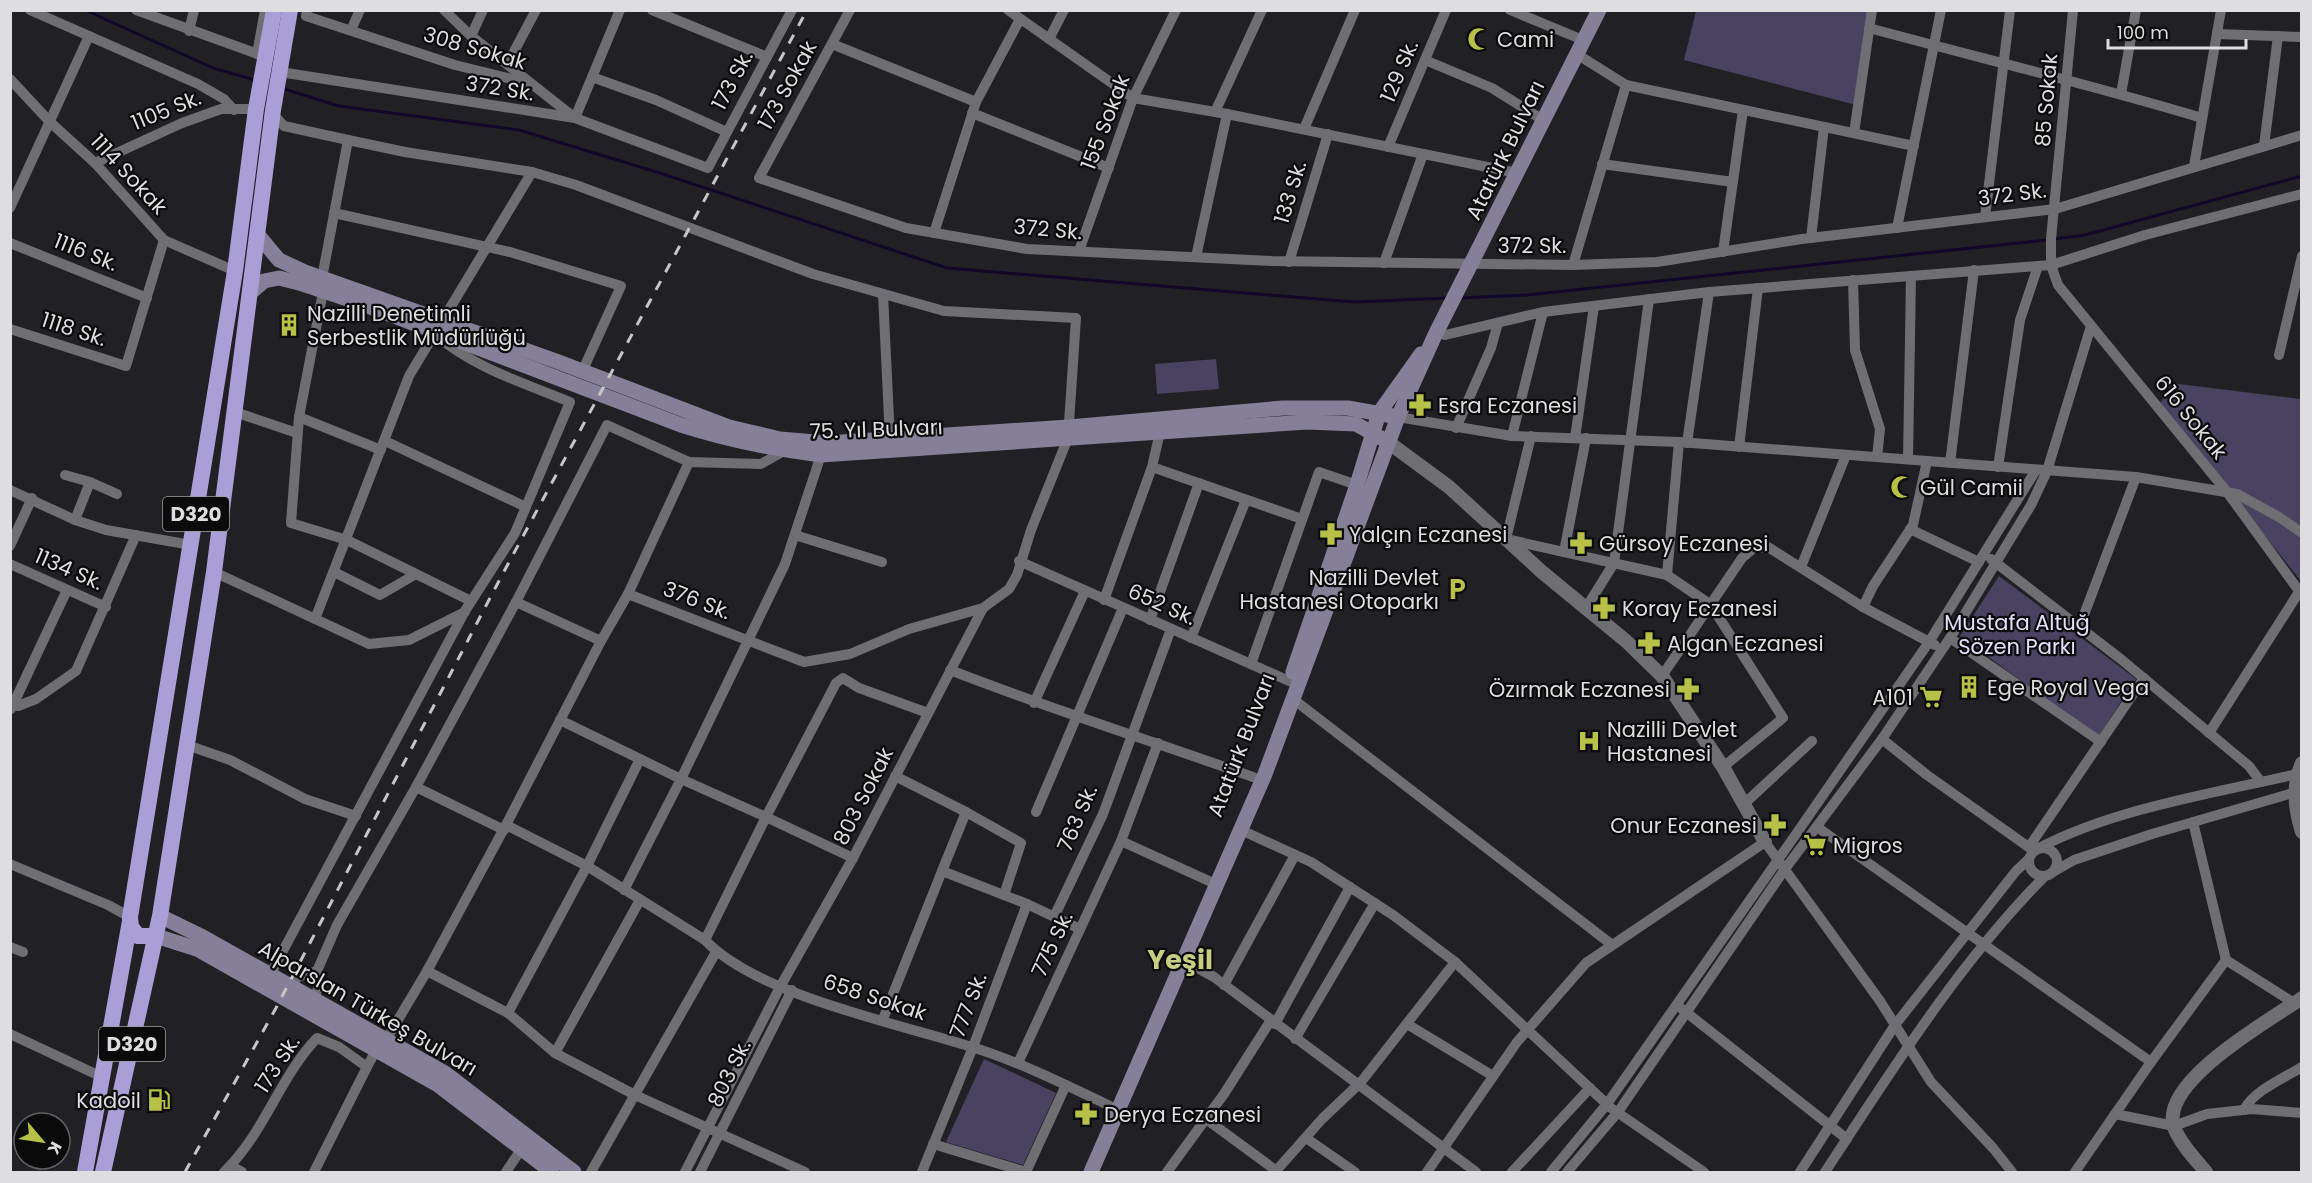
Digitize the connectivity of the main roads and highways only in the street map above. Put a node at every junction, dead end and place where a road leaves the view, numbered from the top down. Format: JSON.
{"nodes":[{"id":1,"x":1599,"y":10,"type":"edge"},
{"id":2,"x":294,"y":12,"type":"edge"},
{"id":3,"x":266,"y":63,"type":"junction"},
{"id":4,"x":258,"y":235,"type":"junction"},
{"id":5,"x":322,"y":285,"type":"junction"},
{"id":6,"x":250,"y":293,"type":"junction"},
{"id":7,"x":436,"y":328,"type":"junction"},
{"id":8,"x":1437,"y":332,"type":"junction"},
{"id":9,"x":1379,"y":413,"type":"junction"},
{"id":10,"x":1398,"y":417,"type":"junction"},
{"id":11,"x":1069,"y":432,"type":"junction"},
{"id":12,"x":1372,"y":432,"type":"junction"},
{"id":13,"x":1388,"y":442,"type":"junction"},
{"id":14,"x":160,"y":916,"type":"junction"},
{"id":15,"x":130,"y":917,"type":"junction"},
{"id":16,"x":156,"y":936,"type":"junction"},
{"id":17,"x":381,"y":1045,"type":"junction"},
{"id":18,"x":85,"y":1173,"type":"edge"},
{"id":19,"x":103,"y":1173,"type":"edge"},
{"id":20,"x":552,"y":1173,"type":"edge"},
{"id":21,"x":574,"y":1173,"type":"edge"},
{"id":22,"x":1081,"y":1173,"type":"edge"},
{"id":23,"x":1091,"y":1173,"type":"edge"}],
"edges":[{"from":1,"to":8,"type":"main road","name":"Atatürk Bulvarı"},
{"from":2,"to":3,"type":"highway","number":"D320"},
{"from":3,"to":4,"type":"highway","number":"D320"},
{"from":3,"to":15,"type":"highway","number":"D320"},
{"from":4,"to":5,"type":"main road","name":"75. Yıl Bulvarı"},
{"from":4,"to":6,"type":"highway","number":"D320"},
{"from":5,"to":6,"type":"main road","name":"75. Yıl Bulvarı"},
{"from":5,"to":7,"type":"main road","name":"75. Yıl Bulvarı"},
{"from":6,"to":14,"type":"highway","number":"D320"},
{"from":7,"to":11,"type":"main road","name":"75. Yıl Bulvarı"},
{"from":7,"to":11,"type":"main road","name":"75. Yıl Bulvarı"},
{"from":8,"to":9,"type":"main road","name":"Atatürk Bulvarı"},
{"from":8,"to":10,"type":"main road","name":"Atatürk Bulvarı"},
{"from":9,"to":10,"type":"main road","name":"75. Yıl Bulvarı"},
{"from":9,"to":11,"type":"main road","name":"75. Yıl Bulvarı"},
{"from":9,"to":12,"type":"main road","name":"Atatürk Bulvarı"},
{"from":10,"to":13,"type":"main road","name":"Atatürk Bulvarı"},
{"from":11,"to":12,"type":"main road","name":"75. Yıl Bulvarı"},
{"from":12,"to":13,"type":"main road","name":"75. Yıl Bulvarı"},
{"from":12,"to":22,"type":"main road","name":"Atatürk Bulvarı"},
{"from":13,"to":23,"type":"main road","name":"Atatürk Bulvarı"},
{"from":14,"to":15,"type":"highway"},
{"from":14,"to":16,"type":"highway","number":"D320"},
{"from":14,"to":17,"type":"main road","name":"Alparslan Türkeş Bulvarı"},
{"from":15,"to":16,"type":"highway"},
{"from":15,"to":18,"type":"highway","number":"D320"},
{"from":16,"to":17,"type":"main road","name":"Alparslan Türkeş Bulvarı"},
{"from":16,"to":19,"type":"highway","number":"D320"},
{"from":17,"to":20,"type":"main road","name":"Alparslan Türkeş Bulvarı"},
{"from":17,"to":21,"type":"main road","name":"Alparslan Türkeş Bulvarı"}]}
